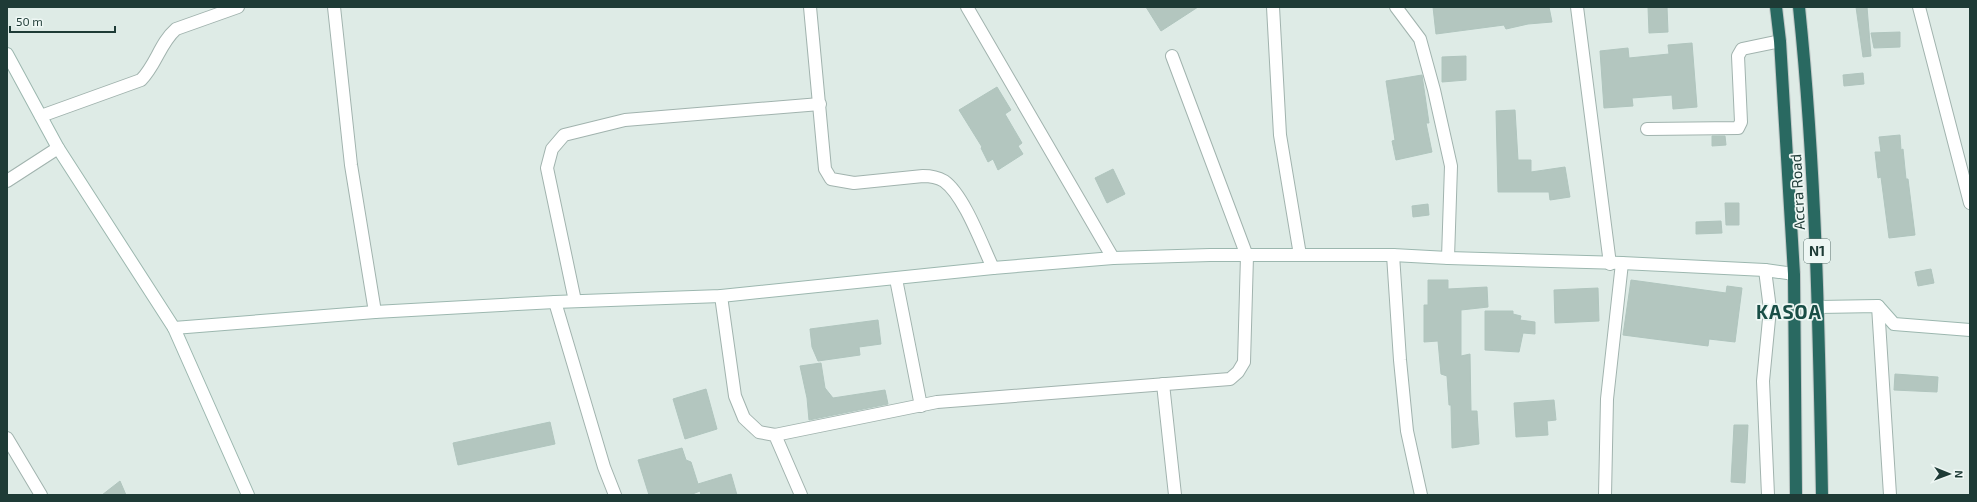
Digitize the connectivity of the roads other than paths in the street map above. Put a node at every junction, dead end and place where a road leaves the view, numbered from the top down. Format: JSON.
{"nodes":[{"id":1,"x":238,"y":7,"type":"edge"},
{"id":2,"x":334,"y":7,"type":"edge"},
{"id":3,"x":810,"y":7,"type":"edge"},
{"id":4,"x":967,"y":7,"type":"edge"},
{"id":5,"x":1273,"y":7,"type":"edge"},
{"id":6,"x":1396,"y":7,"type":"edge"},
{"id":7,"x":1577,"y":7,"type":"edge"},
{"id":8,"x":1776,"y":7,"type":"edge"},
{"id":9,"x":1799,"y":7,"type":"edge"},
{"id":10,"x":1919,"y":7,"type":"edge"},
{"id":11,"x":1780,"y":41,"type":"junction"},
{"id":12,"x":7,"y":54,"type":"edge"},
{"id":13,"x":1172,"y":56,"type":"dead end"},
{"id":14,"x":820,"y":104,"type":"junction"},
{"id":15,"x":41,"y":116,"type":"junction"},
{"id":16,"x":1647,"y":129,"type":"dead end"},
{"id":17,"x":58,"y":148,"type":"junction"},
{"id":18,"x":7,"y":181,"type":"edge"},
{"id":19,"x":1970,"y":203,"type":"edge"},
{"id":20,"x":1393,"y":254,"type":"junction"},
{"id":21,"x":1300,"y":255,"type":"junction"},
{"id":22,"x":1247,"y":256,"type":"junction"},
{"id":23,"x":1114,"y":258,"type":"junction"},
{"id":24,"x":1448,"y":258,"type":"junction"},
{"id":25,"x":1616,"y":263,"type":"junction"},
{"id":26,"x":993,"y":268,"type":"junction"},
{"id":27,"x":1765,"y":270,"type":"junction"},
{"id":28,"x":1794,"y":274,"type":"junction"},
{"id":29,"x":896,"y":279,"type":"junction"},
{"id":30,"x":721,"y":296,"type":"junction"},
{"id":31,"x":575,"y":301,"type":"junction"},
{"id":32,"x":554,"y":302,"type":"junction"},
{"id":33,"x":1878,"y":306,"type":"junction"},
{"id":34,"x":1819,"y":307,"type":"junction"},
{"id":35,"x":375,"y":312,"type":"junction"},
{"id":36,"x":174,"y":328,"type":"junction"},
{"id":37,"x":1970,"y":330,"type":"edge"},
{"id":38,"x":1163,"y":384,"type":"junction"},
{"id":39,"x":921,"y":406,"type":"junction"},
{"id":40,"x":775,"y":435,"type":"junction"},
{"id":41,"x":7,"y":438,"type":"edge"},
{"id":42,"x":41,"y":495,"type":"edge"},
{"id":43,"x":248,"y":495,"type":"edge"},
{"id":44,"x":615,"y":495,"type":"edge"},
{"id":45,"x":801,"y":495,"type":"edge"},
{"id":46,"x":1175,"y":495,"type":"edge"},
{"id":47,"x":1421,"y":495,"type":"edge"},
{"id":48,"x":1605,"y":495,"type":"edge"},
{"id":49,"x":1768,"y":495,"type":"edge"},
{"id":50,"x":1796,"y":495,"type":"edge"},
{"id":51,"x":1822,"y":495,"type":"edge"},
{"id":52,"x":1890,"y":495,"type":"edge"}],
"edges":[{"from":1,"to":15,"type":"street"},
{"from":2,"to":35,"type":"street"},
{"from":3,"to":14,"type":"street"},
{"from":4,"to":23,"type":"street"},
{"from":5,"to":21,"type":"street"},
{"from":6,"to":24,"type":"street"},
{"from":7,"to":25,"type":"street"},
{"from":8,"to":11,"type":"highway","name":"Accra Road","number":"N1"},
{"from":9,"to":34,"type":"highway","name":"Accra Road","number":"N1"},
{"from":10,"to":19,"type":"street"},
{"from":11,"to":16,"type":"street"},
{"from":11,"to":28,"type":"highway","name":"Accra Road","number":"N1"},
{"from":12,"to":15,"type":"street"},
{"from":13,"to":22,"type":"street"},
{"from":14,"to":26,"type":"street"},
{"from":14,"to":31,"type":"street"},
{"from":15,"to":17,"type":"street"},
{"from":17,"to":18,"type":"street"},
{"from":17,"to":36,"type":"street"},
{"from":20,"to":21,"type":"street"},
{"from":20,"to":24,"type":"street"},
{"from":20,"to":47,"type":"street"},
{"from":21,"to":22,"type":"street"},
{"from":22,"to":23,"type":"street"},
{"from":22,"to":38,"type":"street"},
{"from":23,"to":26,"type":"street"},
{"from":24,"to":25,"type":"street"},
{"from":25,"to":27,"type":"street"},
{"from":25,"to":48,"type":"street"},
{"from":26,"to":29,"type":"street"},
{"from":27,"to":28,"type":"street"},
{"from":27,"to":49,"type":"street"},
{"from":28,"to":50,"type":"highway","name":"Accra Road","number":"N1"},
{"from":29,"to":30,"type":"street"},
{"from":29,"to":39,"type":"street"},
{"from":30,"to":31,"type":"street"},
{"from":30,"to":40,"type":"street"},
{"from":31,"to":32,"type":"street"},
{"from":32,"to":35,"type":"street"},
{"from":32,"to":44,"type":"street"},
{"from":33,"to":34,"type":"street"},
{"from":33,"to":37,"type":"street"},
{"from":33,"to":52,"type":"street"},
{"from":34,"to":51,"type":"highway","name":"Accra Road","number":"N1"},
{"from":35,"to":36,"type":"street"},
{"from":36,"to":43,"type":"street"},
{"from":38,"to":39,"type":"street"},
{"from":38,"to":46,"type":"street"},
{"from":39,"to":40,"type":"street"},
{"from":40,"to":45,"type":"street"},
{"from":41,"to":42,"type":"street"}]}
